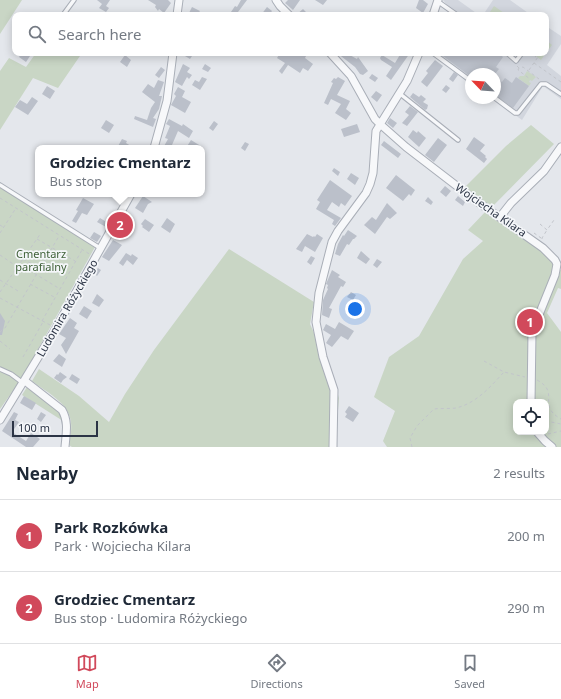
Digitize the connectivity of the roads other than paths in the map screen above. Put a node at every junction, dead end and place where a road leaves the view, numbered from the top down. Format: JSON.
{"nodes":[{"id":1,"x":74,"y":0,"type":"edge"},
{"id":2,"x":178,"y":0,"type":"edge"},
{"id":3,"x":276,"y":0,"type":"edge"},
{"id":4,"x":438,"y":1,"type":"edge"},
{"id":5,"x":65,"y":12,"type":"edge"},
{"id":6,"x":177,"y":12,"type":"edge"},
{"id":7,"x":286,"y":12,"type":"edge"},
{"id":8,"x":434,"y":12,"type":"edge"},
{"id":9,"x":453,"y":12,"type":"edge"},
{"id":10,"x":173,"y":56,"type":"edge"},
{"id":11,"x":333,"y":56,"type":"edge"},
{"id":12,"x":418,"y":56,"type":"edge"},
{"id":13,"x":437,"y":56,"type":"edge"},
{"id":14,"x":511,"y":56,"type":"edge"},
{"id":15,"x":519,"y":56,"type":"edge"},
{"id":16,"x":465,"y":77,"type":"edge"},
{"id":17,"x":399,"y":94,"type":"junction"},
{"id":18,"x":561,"y":94,"type":"edge"},
{"id":19,"x":501,"y":102,"type":"edge"},
{"id":20,"x":380,"y":124,"type":"junction"},
{"id":21,"x":458,"y":140,"type":"dead end"},
{"id":22,"x":155,"y":145,"type":"edge"},
{"id":23,"x":561,"y":147,"type":"edge"},
{"id":24,"x":0,"y":185,"type":"edge"},
{"id":25,"x":129,"y":197,"type":"edge"},
{"id":26,"x":500,"y":217,"type":"junction"},
{"id":27,"x":100,"y":248,"type":"junction"},
{"id":28,"x":559,"y":268,"type":"edge"},
{"id":29,"x":0,"y":369,"type":"edge"},
{"id":30,"x":24,"y":382,"type":"junction"},
{"id":31,"x":531,"y":399,"type":"edge"},
{"id":32,"x":0,"y":420,"type":"edge"},
{"id":33,"x":539,"y":435,"type":"edge"},
{"id":34,"x":65,"y":447,"type":"edge"},
{"id":35,"x":333,"y":447,"type":"edge"},
{"id":36,"x":552,"y":447,"type":"edge"}],
"edges":[{"from":1,"to":5,"type":"lane"},
{"from":2,"to":6,"type":"street"},
{"from":3,"to":7,"type":"street"},
{"from":4,"to":8,"type":"street"},
{"from":4,"to":9,"type":"lane"},
{"from":10,"to":22,"type":"street"},
{"from":11,"to":20,"type":"street","name":"Wojciecha Kilara"},
{"from":12,"to":17,"type":"street"},
{"from":13,"to":16,"type":"lane"},
{"from":14,"to":15,"type":"lane"},
{"from":17,"to":20,"type":"street"},
{"from":17,"to":21,"type":"lane"},
{"from":18,"to":19,"type":"lane"},
{"from":20,"to":26,"type":"street","name":"Wojciecha Kilara"},
{"from":20,"to":35,"type":"street"},
{"from":23,"to":26,"type":"street"},
{"from":24,"to":27,"type":"lane"},
{"from":25,"to":27,"type":"street","name":"Ludomira Różyckiego"},
{"from":26,"to":28,"type":"street","name":"Wojciecha Kilara"},
{"from":27,"to":30,"type":"street","name":"Ludomira Różyckiego"},
{"from":28,"to":31,"type":"street","name":"Wojciecha Kilara"},
{"from":29,"to":30,"type":"lane"},
{"from":30,"to":32,"type":"street","name":"Ludomira Różyckiego"},
{"from":30,"to":34,"type":"street"},
{"from":33,"to":36,"type":"street"}]}
